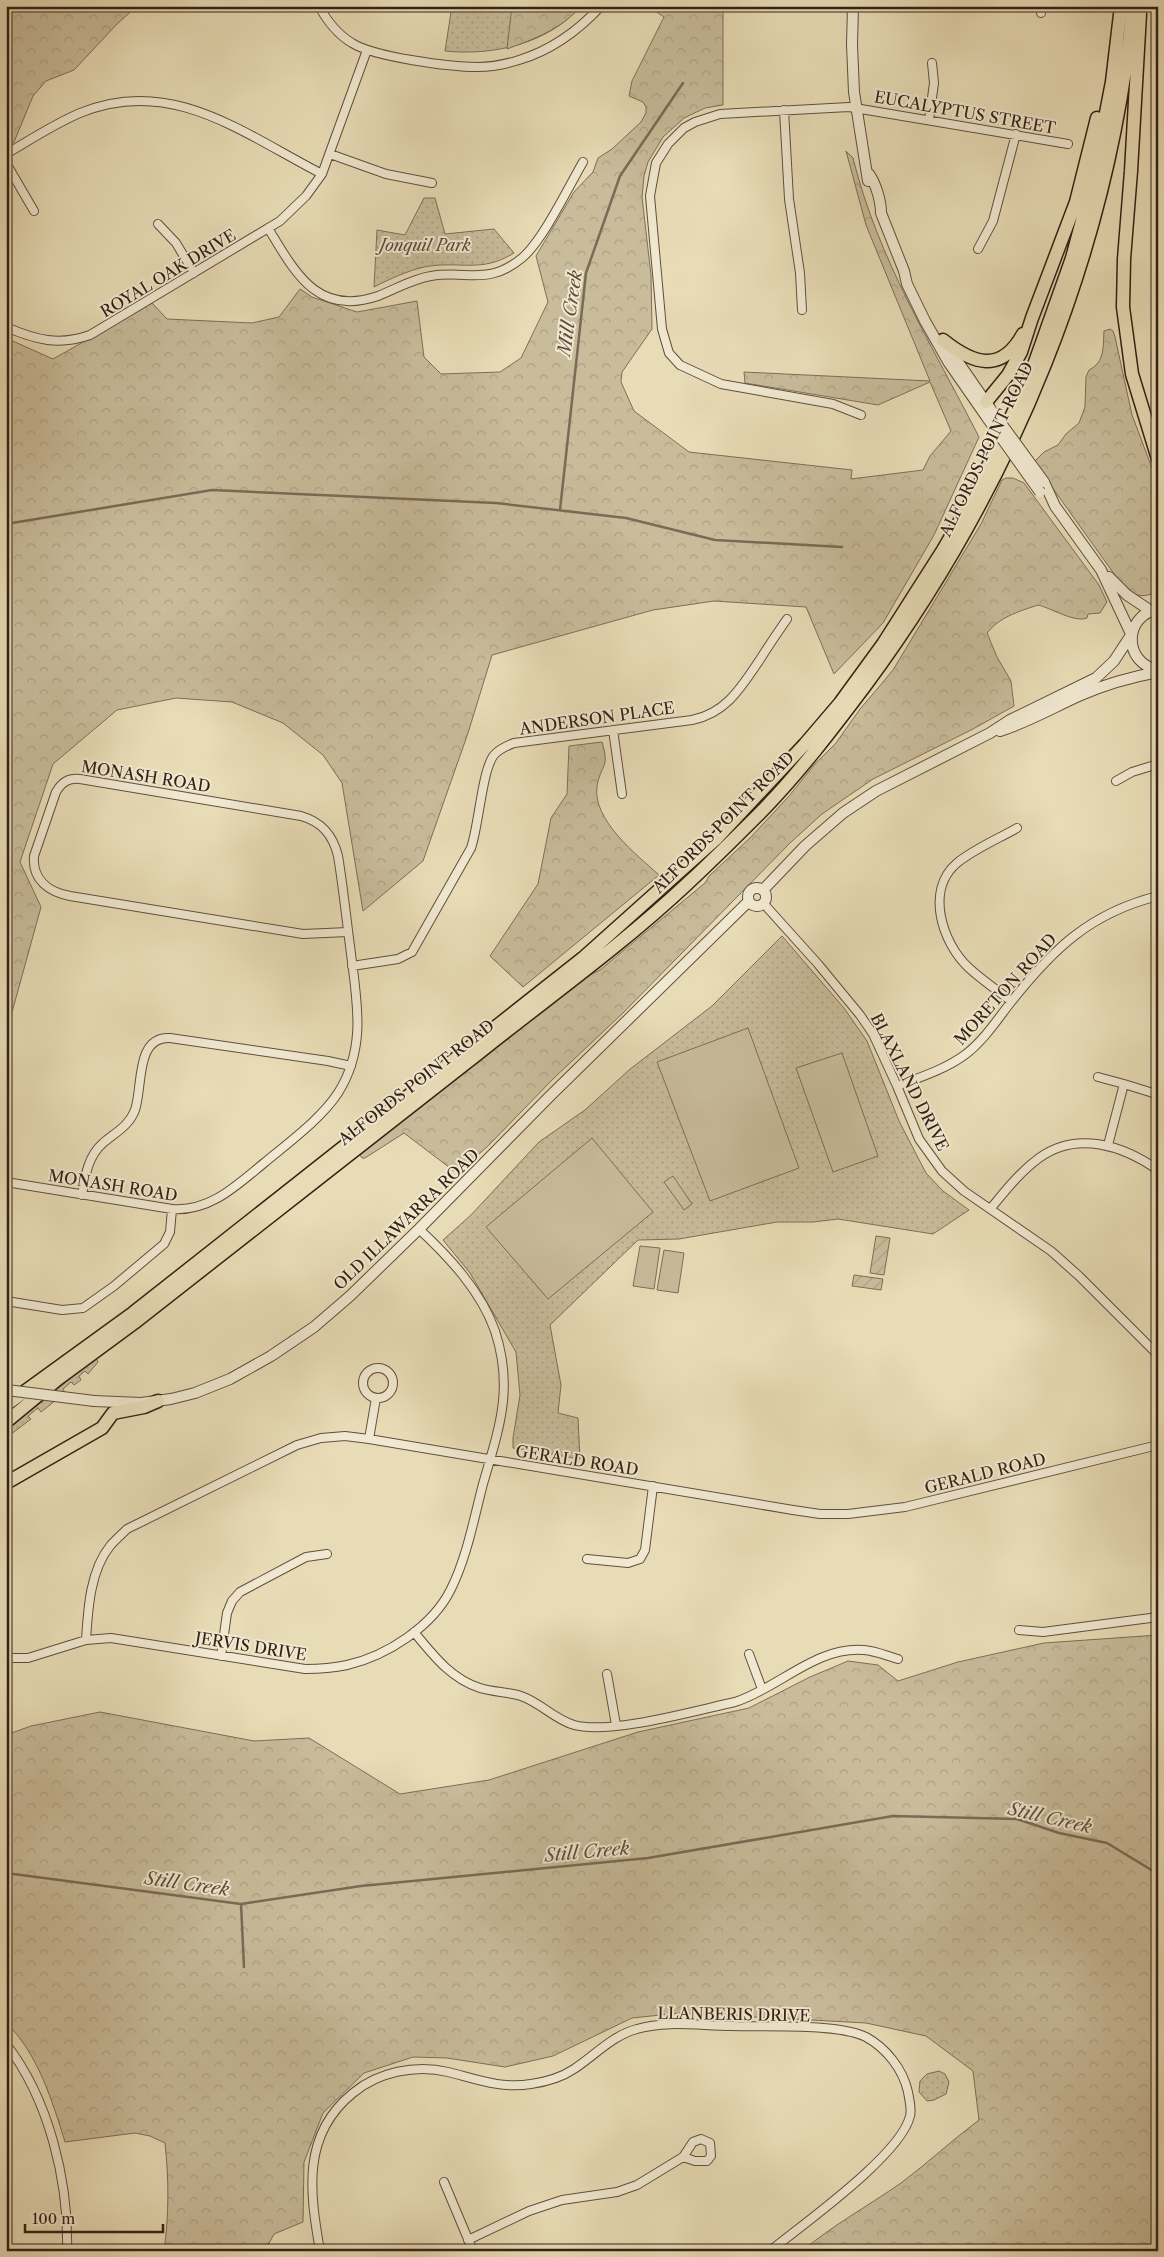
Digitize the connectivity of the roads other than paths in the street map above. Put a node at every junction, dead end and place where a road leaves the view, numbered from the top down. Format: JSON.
{"nodes":[{"id":1,"x":319,"y":6,"type":"edge"},
{"id":2,"x":601,"y":6,"type":"edge"},
{"id":3,"x":853,"y":6,"type":"edge"},
{"id":4,"x":1115,"y":6,"type":"edge"},
{"id":5,"x":1121,"y":6,"type":"edge"},
{"id":6,"x":1133,"y":6,"type":"edge"},
{"id":7,"x":1141,"y":6,"type":"edge"},
{"id":8,"x":367,"y":50,"type":"junction"},
{"id":9,"x":932,"y":63,"type":"dead end"},
{"id":10,"x":857,"y":108,"type":"junction"},
{"id":11,"x":784,"y":110,"type":"junction"},
{"id":12,"x":929,"y":120,"type":"junction"},
{"id":13,"x":1016,"y":134,"type":"junction"},
{"id":14,"x":1068,"y":144,"type":"dead end"},
{"id":15,"x":6,"y":154,"type":"edge"},
{"id":16,"x":330,"y":154,"type":"junction"},
{"id":17,"x":583,"y":162,"type":"dead end"},
{"id":18,"x":6,"y":163,"type":"edge"},
{"id":19,"x":322,"y":174,"type":"junction"},
{"id":20,"x":432,"y":183,"type":"dead end"},
{"id":21,"x":34,"y":210,"type":"dead end"},
{"id":22,"x":158,"y":224,"type":"dead end"},
{"id":23,"x":268,"y":228,"type":"junction"},
{"id":24,"x":978,"y":249,"type":"dead end"},
{"id":25,"x":904,"y":271,"type":"junction"},
{"id":26,"x":194,"y":273,"type":"junction"},
{"id":27,"x":802,"y":310,"type":"dead end"},
{"id":28,"x":1032,"y":318,"type":"junction"},
{"id":29,"x":6,"y":327,"type":"edge"},
{"id":30,"x":943,"y":340,"type":"junction"},
{"id":31,"x":988,"y":411,"type":"junction"},
{"id":32,"x":861,"y":415,"type":"dead end"},
{"id":33,"x":1158,"y":459,"type":"edge"},
{"id":34,"x":1101,"y":570,"type":"junction"},
{"id":35,"x":1154,"y":610,"type":"edge"},
{"id":36,"x":787,"y":619,"type":"dead end"},
{"id":37,"x":1131,"y":634,"type":"junction"},
{"id":38,"x":1158,"y":671,"type":"edge"},
{"id":39,"x":613,"y":730,"type":"junction"},
{"id":40,"x":990,"y":734,"type":"junction"},
{"id":41,"x":1158,"y":764,"type":"edge"},
{"id":42,"x":1116,"y":780,"type":"dead end"},
{"id":43,"x":622,"y":794,"type":"dead end"},
{"id":44,"x":1017,"y":828,"type":"dead end"},
{"id":45,"x":763,"y":890,"type":"junction"},
{"id":46,"x":1158,"y":896,"type":"edge"},
{"id":47,"x":749,"y":901,"type":"junction"},
{"id":48,"x":764,"y":904,"type":"junction"},
{"id":49,"x":348,"y":932,"type":"junction"},
{"id":50,"x":352,"y":966,"type":"junction"},
{"id":51,"x":1011,"y":1001,"type":"junction"},
{"id":52,"x":352,"y":1066,"type":"junction"},
{"id":53,"x":1098,"y":1076,"type":"dead end"},
{"id":54,"x":1124,"y":1084,"type":"junction"},
{"id":55,"x":897,"y":1086,"type":"junction"},
{"id":56,"x":1153,"y":1093,"type":"dead end"},
{"id":57,"x":1108,"y":1145,"type":"junction"},
{"id":58,"x":1158,"y":1170,"type":"edge"},
{"id":59,"x":6,"y":1182,"type":"edge"},
{"id":60,"x":82,"y":1195,"type":"junction"},
{"id":61,"x":991,"y":1208,"type":"junction"},
{"id":62,"x":172,"y":1209,"type":"junction"},
{"id":63,"x":419,"y":1229,"type":"junction"},
{"id":64,"x":6,"y":1301,"type":"edge"},
{"id":65,"x":1158,"y":1355,"type":"edge"},
{"id":66,"x":7,"y":1390,"type":"edge"},
{"id":67,"x":376,"y":1398,"type":"dead end"},
{"id":68,"x":158,"y":1401,"type":"junction"},
{"id":69,"x":6,"y":1405,"type":"edge"},
{"id":70,"x":6,"y":1422,"type":"edge"},
{"id":71,"x":369,"y":1439,"type":"junction"},
{"id":72,"x":1158,"y":1445,"type":"edge"},
{"id":73,"x":490,"y":1459,"type":"junction"},
{"id":74,"x":6,"y":1483,"type":"edge"},
{"id":75,"x":653,"y":1486,"type":"junction"},
{"id":76,"x":327,"y":1554,"type":"dead end"},
{"id":77,"x":587,"y":1559,"type":"dead end"},
{"id":78,"x":1158,"y":1617,"type":"edge"},
{"id":79,"x":1019,"y":1630,"type":"dead end"},
{"id":80,"x":414,"y":1632,"type":"junction"},
{"id":81,"x":86,"y":1640,"type":"junction"},
{"id":82,"x":749,"y":1654,"type":"dead end"},
{"id":83,"x":221,"y":1656,"type":"junction"},
{"id":84,"x":6,"y":1658,"type":"edge"},
{"id":85,"x":898,"y":1659,"type":"dead end"},
{"id":86,"x":607,"y":1674,"type":"dead end"},
{"id":87,"x":762,"y":1689,"type":"junction"},
{"id":88,"x":616,"y":1726,"type":"junction"},
{"id":89,"x":6,"y":2044,"type":"edge"},
{"id":90,"x":684,"y":2157,"type":"dead end"},
{"id":91,"x":444,"y":2182,"type":"dead end"},
{"id":92,"x":468,"y":2240,"type":"junction"},
{"id":93,"x":67,"y":2251,"type":"edge"},
{"id":94,"x":320,"y":2251,"type":"edge"},
{"id":95,"x":473,"y":2251,"type":"edge"},
{"id":96,"x":770,"y":2251,"type":"edge"}],
"edges":[{"from":1,"to":8,"type":"street"},
{"from":2,"to":8,"type":"street"},
{"from":3,"to":10,"type":"street"},
{"from":4,"to":28,"type":"highway"},
{"from":5,"to":69,"type":"highway","name":"ALFORDS POINT ROAD"},
{"from":6,"to":70,"type":"highway","name":"ALFORDS POINT ROAD"},
{"from":7,"to":33,"type":"highway"},
{"from":8,"to":16,"type":"street","name":"ROYAL OAK DRIVE"},
{"from":9,"to":12,"type":"street"},
{"from":10,"to":11,"type":"street","name":"EUCALYPTUS STREET"},
{"from":10,"to":12,"type":"street","name":"EUCALYPTUS STREET"},
{"from":10,"to":25,"type":"street"},
{"from":11,"to":27,"type":"street"},
{"from":11,"to":32,"type":"street","name":"EUCALYPTUS STREET"},
{"from":12,"to":13,"type":"street","name":"EUCALYPTUS STREET"},
{"from":13,"to":14,"type":"street","name":"EUCALYPTUS STREET"},
{"from":13,"to":24,"type":"street"},
{"from":15,"to":19,"type":"street"},
{"from":16,"to":19,"type":"street","name":"ROYAL OAK DRIVE"},
{"from":16,"to":20,"type":"street"},
{"from":17,"to":23,"type":"street"},
{"from":18,"to":21,"type":"street"},
{"from":19,"to":23,"type":"street","name":"ROYAL OAK DRIVE"},
{"from":22,"to":26,"type":"street"},
{"from":23,"to":26,"type":"street","name":"ROYAL OAK DRIVE"},
{"from":25,"to":30,"type":"street"},
{"from":25,"to":31,"type":"street"},
{"from":26,"to":29,"type":"street","name":"ROYAL OAK DRIVE"},
{"from":28,"to":30,"type":"highway"},
{"from":28,"to":31,"type":"highway"},
{"from":30,"to":31,"type":"street"},
{"from":31,"to":34,"type":"street","bridge":true},
{"from":34,"to":35,"type":"street"},
{"from":34,"to":37,"type":"street"},
{"from":35,"to":37,"type":"street"},
{"from":36,"to":39,"type":"street","name":"ANDERSON PLACE"},
{"from":37,"to":38,"type":"street"},
{"from":37,"to":40,"type":"street"},
{"from":38,"to":40,"type":"street"},
{"from":39,"to":43,"type":"street"},
{"from":39,"to":50,"type":"street","name":"ANDERSON PLACE"},
{"from":40,"to":45,"type":"street"},
{"from":41,"to":42,"type":"street"},
{"from":44,"to":51,"type":"street"},
{"from":45,"to":47,"type":"street"},
{"from":45,"to":48,"type":"street"},
{"from":46,"to":51,"type":"street","name":"MORETON ROAD"},
{"from":47,"to":48,"type":"street"},
{"from":47,"to":63,"type":"street","name":"OLD ILLAWARRA ROAD"},
{"from":48,"to":55,"type":"street","name":"BLAXLAND DRIVE"},
{"from":49,"to":49,"type":"street","name":"MONASH ROAD"},
{"from":49,"to":50,"type":"street","name":"MONASH ROAD"},
{"from":50,"to":52,"type":"street","name":"MONASH ROAD"},
{"from":51,"to":55,"type":"street","name":"MORETON ROAD"},
{"from":52,"to":60,"type":"street"},
{"from":52,"to":62,"type":"street","name":"MONASH ROAD"},
{"from":53,"to":54,"type":"street"},
{"from":54,"to":56,"type":"street"},
{"from":54,"to":57,"type":"street"},
{"from":55,"to":61,"type":"street","name":"BLAXLAND DRIVE"},
{"from":57,"to":58,"type":"street"},
{"from":57,"to":61,"type":"street"},
{"from":59,"to":60,"type":"street","name":"MONASH ROAD"},
{"from":60,"to":62,"type":"street","name":"MONASH ROAD"},
{"from":61,"to":65,"type":"street","name":"BLAXLAND DRIVE"},
{"from":62,"to":64,"type":"street"},
{"from":63,"to":68,"type":"street","name":"OLD ILLAWARRA ROAD"},
{"from":63,"to":73,"type":"street","name":"JERVIS DRIVE"},
{"from":66,"to":68,"type":"street","name":"OLD ILLAWARRA ROAD","bridge":true},
{"from":67,"to":71,"type":"street"},
{"from":68,"to":74,"type":"highway"},
{"from":71,"to":73,"type":"street","name":"GERALD ROAD"},
{"from":71,"to":81,"type":"street","name":"GERALD ROAD"},
{"from":72,"to":75,"type":"street","name":"GERALD ROAD"},
{"from":73,"to":75,"type":"street","name":"GERALD ROAD"},
{"from":73,"to":80,"type":"street","name":"JERVIS DRIVE"},
{"from":75,"to":77,"type":"street"},
{"from":76,"to":83,"type":"street"},
{"from":78,"to":79,"type":"street"},
{"from":80,"to":83,"type":"street","name":"JERVIS DRIVE"},
{"from":80,"to":88,"type":"street"},
{"from":81,"to":83,"type":"street","name":"JERVIS DRIVE"},
{"from":81,"to":84,"type":"street","name":"JERVIS DRIVE"},
{"from":82,"to":87,"type":"street"},
{"from":85,"to":87,"type":"street"},
{"from":86,"to":88,"type":"street"},
{"from":87,"to":88,"type":"street"},
{"from":89,"to":93,"type":"street"},
{"from":90,"to":92,"type":"street"},
{"from":91,"to":92,"type":"street"},
{"from":92,"to":95,"type":"street"},
{"from":94,"to":96,"type":"street","name":"LLANBERIS DRIVE"}]}
